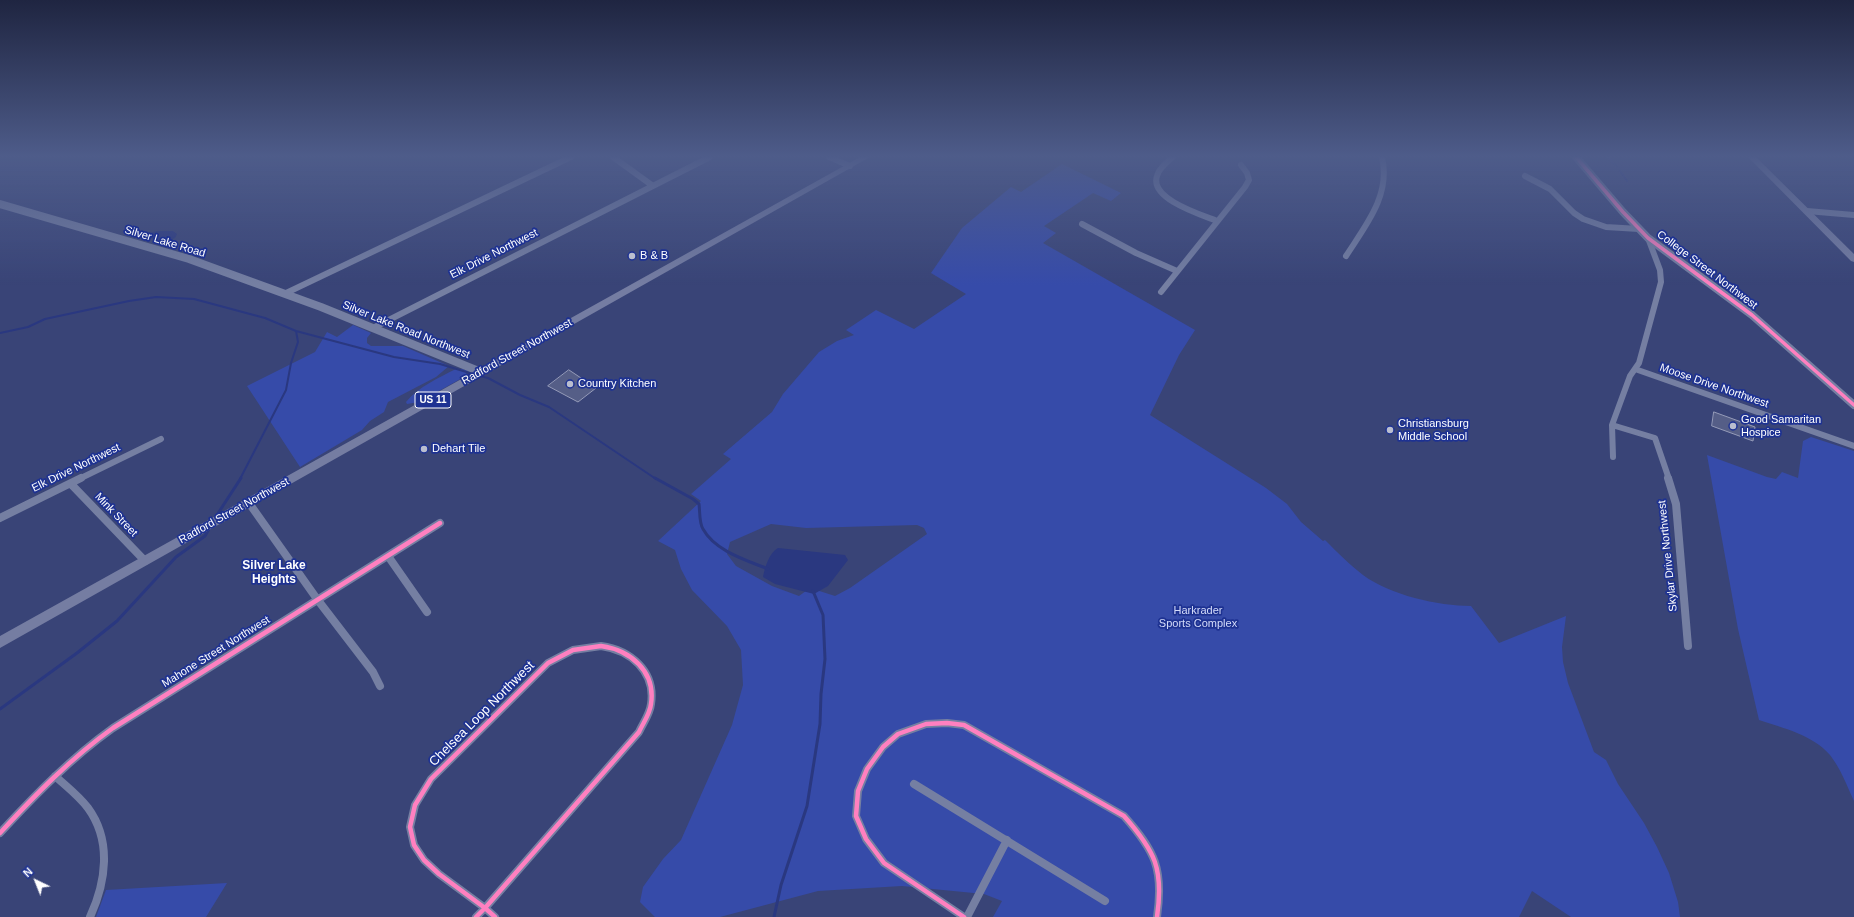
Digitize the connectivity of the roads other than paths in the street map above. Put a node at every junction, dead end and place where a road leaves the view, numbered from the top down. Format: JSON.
{"nodes":[{"id":1,"x":481,"y":200,"type":"edge"},
{"id":2,"x":626,"y":200,"type":"edge"},
{"id":3,"x":789,"y":200,"type":"edge"},
{"id":4,"x":1172,"y":200,"type":"edge"},
{"id":5,"x":1234,"y":200,"type":"edge"},
{"id":6,"x":1380,"y":200,"type":"edge"},
{"id":7,"x":1562,"y":200,"type":"edge"},
{"id":8,"x":1613,"y":200,"type":"edge"},
{"id":9,"x":1795,"y":200,"type":"edge"},
{"id":10,"x":0,"y":204,"type":"edge"},
{"id":11,"x":1806,"y":211,"type":"junction"},
{"id":12,"x":1854,"y":215,"type":"edge"},
{"id":13,"x":1217,"y":221,"type":"junction"},
{"id":14,"x":1082,"y":224,"type":"dead end"},
{"id":15,"x":1639,"y":229,"type":"junction"},
{"id":16,"x":1648,"y":238,"type":"junction"},
{"id":17,"x":1346,"y":256,"type":"dead end"},
{"id":18,"x":1854,"y":259,"type":"edge"},
{"id":19,"x":1177,"y":271,"type":"junction"},
{"id":20,"x":1161,"y":292,"type":"dead end"},
{"id":21,"x":284,"y":294,"type":"junction"},
{"id":22,"x":321,"y":307,"type":"joint"},
{"id":23,"x":373,"y":328,"type":"junction"},
{"id":24,"x":1635,"y":369,"type":"junction"},
{"id":25,"x":481,"y":372,"type":"junction"},
{"id":26,"x":1854,"y":405,"type":"edge"},
{"id":27,"x":1612,"y":425,"type":"junction"},
{"id":28,"x":161,"y":439,"type":"dead end"},
{"id":29,"x":1854,"y":446,"type":"edge"},
{"id":30,"x":1613,"y":457,"type":"dead end"},
{"id":31,"x":71,"y":484,"type":"junction"},
{"id":32,"x":249,"y":502,"type":"junction"},
{"id":33,"x":0,"y":518,"type":"edge"},
{"id":34,"x":440,"y":523,"type":"dead end"},
{"id":35,"x":388,"y":556,"type":"junction"},
{"id":36,"x":145,"y":561,"type":"junction"},
{"id":37,"x":317,"y":599,"type":"junction"},
{"id":38,"x":427,"y":612,"type":"dead end"},
{"id":39,"x":0,"y":642,"type":"edge"},
{"id":40,"x":1688,"y":646,"type":"dead end"},
{"id":41,"x":380,"y":686,"type":"dead end"},
{"id":42,"x":55,"y":776,"type":"junction"},
{"id":43,"x":914,"y":784,"type":"dead end"},
{"id":44,"x":0,"y":833,"type":"edge"},
{"id":45,"x":1007,"y":840,"type":"junction"},
{"id":46,"x":1105,"y":901,"type":"dead end"},
{"id":47,"x":485,"y":908,"type":"junction"},
{"id":48,"x":90,"y":917,"type":"edge"},
{"id":49,"x":476,"y":917,"type":"edge"},
{"id":50,"x":495,"y":917,"type":"edge"},
{"id":51,"x":964,"y":917,"type":"edge"},
{"id":52,"x":967,"y":917,"type":"edge"},
{"id":53,"x":1156,"y":917,"type":"edge"}],
"edges":[{"from":1,"to":21,"type":"street"},
{"from":2,"to":23,"type":"street","name":"Elk Drive Northwest"},
{"from":3,"to":25,"type":"main road","name":"Radford Street Northwest","number":"US 11"},
{"from":4,"to":13,"type":"street"},
{"from":5,"to":13,"type":"street"},
{"from":6,"to":17,"type":"street"},
{"from":7,"to":15,"type":"street"},
{"from":8,"to":15,"type":"street","name":"College Street Northwest"},
{"from":9,"to":11,"type":"main road"},
{"from":10,"to":21,"type":"street","name":"Silver Lake Road"},
{"from":11,"to":12,"type":"street"},
{"from":11,"to":18,"type":"main road"},
{"from":13,"to":19,"type":"street"},
{"from":14,"to":19,"type":"street"},
{"from":15,"to":16,"type":"street","name":"College Street Northwest"},
{"from":16,"to":24,"type":"street"},
{"from":16,"to":26,"type":"street","name":"College Street Northwest"},
{"from":19,"to":20,"type":"street"},
{"from":21,"to":22,"type":"street","name":"Silver Lake Road"},
{"from":22,"to":23,"type":"street","name":"Silver Lake Road Northwest"},
{"from":23,"to":25,"type":"street","name":"Silver Lake Road Northwest"},
{"from":24,"to":27,"type":"street"},
{"from":24,"to":29,"type":"street","name":"Moose Drive Northwest"},
{"from":25,"to":32,"type":"main road","name":"Radford Street Northwest","number":"US 11"},
{"from":27,"to":30,"type":"street"},
{"from":27,"to":40,"type":"street","name":"Skylar Drive Northwest"},
{"from":28,"to":31,"type":"street","name":"Elk Drive Northwest"},
{"from":31,"to":33,"type":"street","name":"Elk Drive Northwest"},
{"from":31,"to":36,"type":"street","name":"Mink Street"},
{"from":32,"to":36,"type":"main road","name":"Radford Street Northwest","number":"US 11"},
{"from":32,"to":37,"type":"street"},
{"from":34,"to":35,"type":"street","name":"Mahone Street Northwest"},
{"from":35,"to":37,"type":"street","name":"Mahone Street Northwest"},
{"from":35,"to":38,"type":"street"},
{"from":36,"to":39,"type":"main road","name":"Radford Street Northwest","number":"US 11"},
{"from":37,"to":41,"type":"street"},
{"from":37,"to":42,"type":"street","name":"Mahone Street Northwest"},
{"from":42,"to":44,"type":"street","name":"Mahone Street Northwest"},
{"from":42,"to":48,"type":"street"},
{"from":43,"to":45,"type":"street"},
{"from":45,"to":46,"type":"street"},
{"from":45,"to":52,"type":"street"},
{"from":47,"to":47,"type":"street","name":"Chelsea Loop Northwest"},
{"from":47,"to":49,"type":"street"},
{"from":47,"to":50,"type":"street","name":"Chelsea Loop Northwest"},
{"from":51,"to":53,"type":"street"}]}
